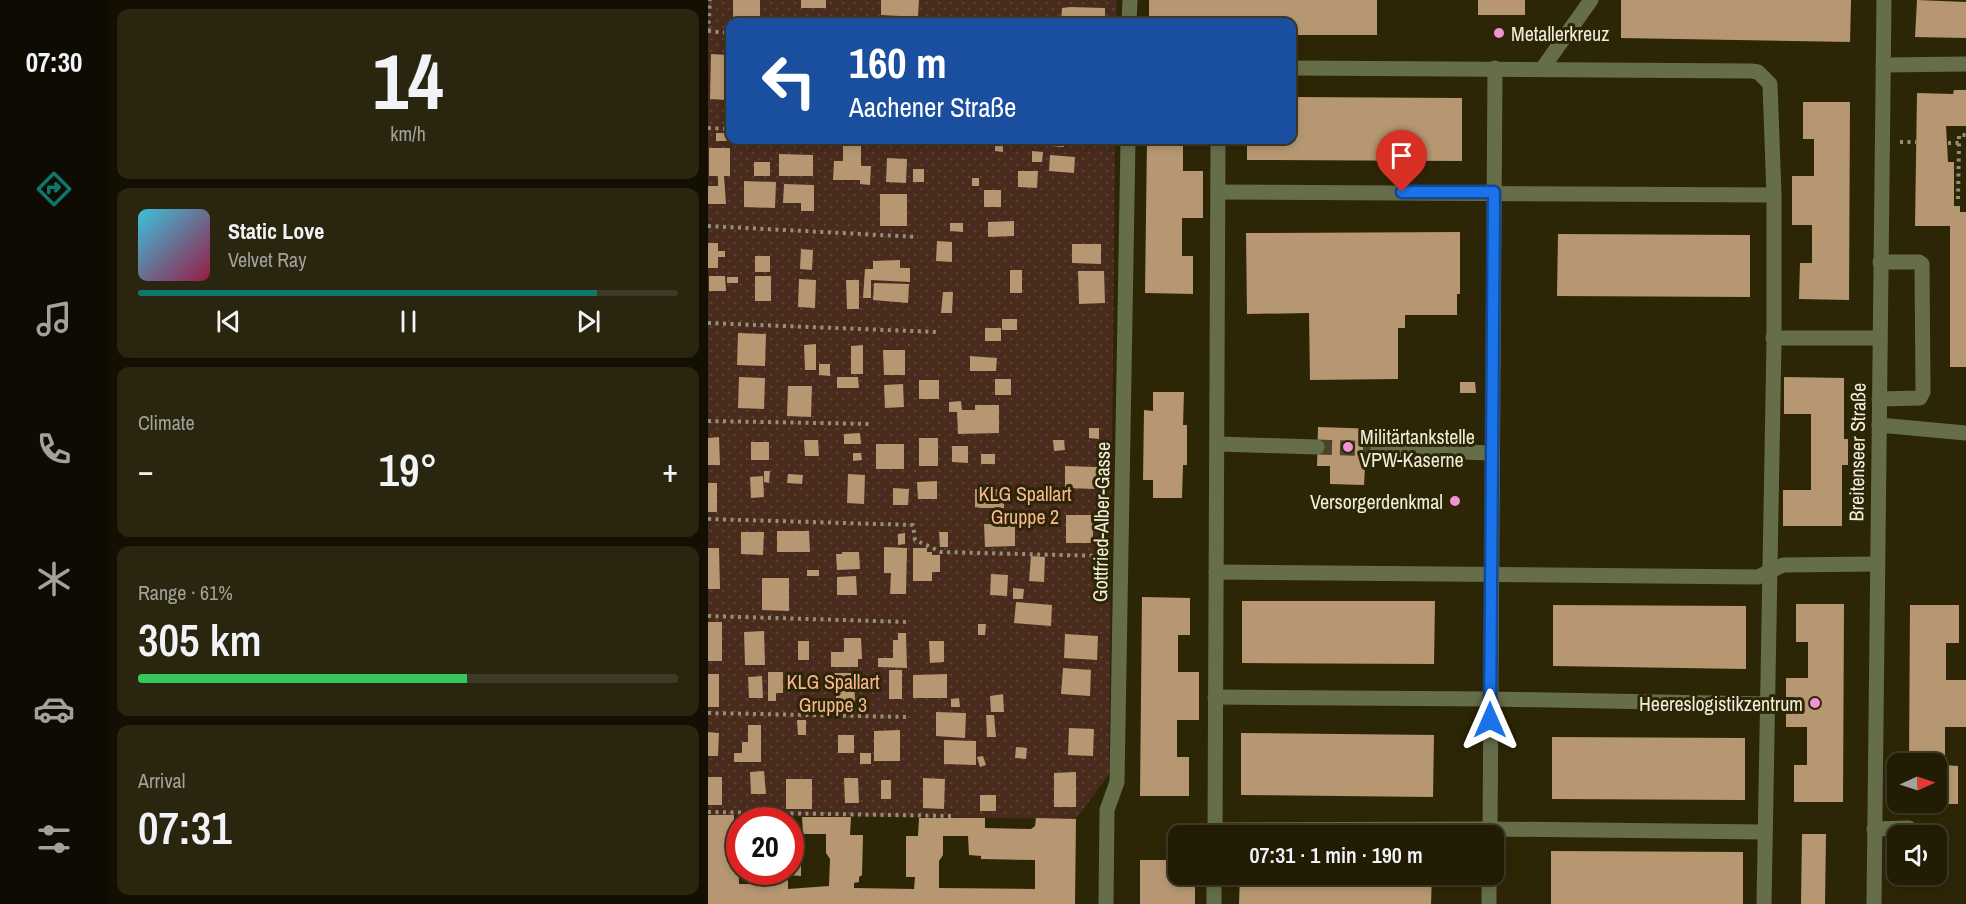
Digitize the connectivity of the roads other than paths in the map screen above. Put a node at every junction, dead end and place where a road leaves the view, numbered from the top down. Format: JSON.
{"nodes":[{"id":1,"x":1130,"y":0,"type":"edge"},
{"id":2,"x":1591,"y":0,"type":"edge"},
{"id":3,"x":1884,"y":0,"type":"edge"},
{"id":4,"x":1129,"y":18,"type":"edge"},
{"id":5,"x":1883,"y":64,"type":"junction"},
{"id":6,"x":1966,"y":64,"type":"edge"},
{"id":7,"x":1296,"y":68,"type":"edge"},
{"id":8,"x":1495,"y":68,"type":"junction"},
{"id":9,"x":1542,"y":69,"type":"junction"},
{"id":10,"x":1128,"y":144,"type":"edge"},
{"id":11,"x":1218,"y":144,"type":"edge"},
{"id":12,"x":1218,"y":192,"type":"junction"},
{"id":13,"x":1494,"y":192,"type":"junction"},
{"id":14,"x":1774,"y":195,"type":"junction"},
{"id":15,"x":1880,"y":262,"type":"junction"},
{"id":16,"x":1773,"y":338,"type":"junction"},
{"id":17,"x":1879,"y":338,"type":"junction"},
{"id":18,"x":1879,"y":399,"type":"junction"},
{"id":19,"x":1879,"y":425,"type":"junction"},
{"id":20,"x":1966,"y":433,"type":"edge"},
{"id":21,"x":1216,"y":444,"type":"junction"},
{"id":22,"x":1317,"y":447,"type":"tunnel mouth"},
{"id":23,"x":1378,"y":449,"type":"tunnel mouth"},
{"id":24,"x":1492,"y":453,"type":"junction"},
{"id":25,"x":1877,"y":564,"type":"junction"},
{"id":26,"x":1216,"y":572,"type":"junction"},
{"id":27,"x":1769,"y":572,"type":"junction"},
{"id":28,"x":1492,"y":575,"type":"junction"},
{"id":29,"x":1215,"y":697,"type":"junction"},
{"id":30,"x":1491,"y":699,"type":"junction"},
{"id":31,"x":1768,"y":704,"type":"junction"},
{"id":32,"x":1215,"y":825,"type":"edge"},
{"id":33,"x":1490,"y":825,"type":"edge"},
{"id":34,"x":1874,"y":829,"type":"junction"},
{"id":35,"x":1887,"y":829,"type":"edge"},
{"id":36,"x":1504,"y":832,"type":"edge"},
{"id":37,"x":1765,"y":832,"type":"junction"},
{"id":38,"x":1214,"y":885,"type":"edge"},
{"id":39,"x":1490,"y":885,"type":"edge"},
{"id":40,"x":1106,"y":904,"type":"edge"},
{"id":41,"x":1214,"y":904,"type":"edge"},
{"id":42,"x":1489,"y":904,"type":"edge"},
{"id":43,"x":1764,"y":904,"type":"edge"},
{"id":44,"x":1874,"y":904,"type":"edge"}],
"edges":[{"from":1,"to":4,"type":"street"},
{"from":2,"to":9,"type":"street"},
{"from":3,"to":5,"type":"street","name":"Breitenseer Straße"},
{"from":5,"to":6,"type":"street"},
{"from":5,"to":15,"type":"street","name":"Breitenseer Straße"},
{"from":7,"to":8,"type":"street"},
{"from":8,"to":9,"type":"street"},
{"from":8,"to":13,"type":"street"},
{"from":9,"to":14,"type":"street"},
{"from":10,"to":40,"type":"street","name":"Gottfried-Alber-Gasse"},
{"from":11,"to":12,"type":"street"},
{"from":12,"to":13,"type":"street"},
{"from":12,"to":21,"type":"street"},
{"from":13,"to":14,"type":"street"},
{"from":13,"to":24,"type":"street"},
{"from":14,"to":16,"type":"street"},
{"from":15,"to":17,"type":"street","name":"Breitenseer Straße"},
{"from":15,"to":18,"type":"street"},
{"from":16,"to":17,"type":"street"},
{"from":16,"to":27,"type":"street"},
{"from":17,"to":18,"type":"street","name":"Breitenseer Straße"},
{"from":18,"to":19,"type":"street","name":"Breitenseer Straße"},
{"from":19,"to":20,"type":"street"},
{"from":19,"to":25,"type":"street","name":"Breitenseer Straße"},
{"from":21,"to":22,"type":"street"},
{"from":21,"to":26,"type":"street"},
{"from":23,"to":24,"type":"street"},
{"from":24,"to":28,"type":"street"},
{"from":25,"to":27,"type":"street"},
{"from":25,"to":34,"type":"street","name":"Breitenseer Straße"},
{"from":26,"to":28,"type":"street"},
{"from":26,"to":29,"type":"street"},
{"from":27,"to":28,"type":"street"},
{"from":27,"to":31,"type":"street"},
{"from":28,"to":30,"type":"street"},
{"from":29,"to":30,"type":"street"},
{"from":29,"to":32,"type":"street"},
{"from":30,"to":31,"type":"street"},
{"from":30,"to":33,"type":"street"},
{"from":31,"to":37,"type":"street"},
{"from":34,"to":35,"type":"street"},
{"from":34,"to":44,"type":"street","name":"Breitenseer Straße"},
{"from":36,"to":37,"type":"street"},
{"from":37,"to":43,"type":"street"},
{"from":38,"to":41,"type":"street"},
{"from":39,"to":42,"type":"street"}]}
